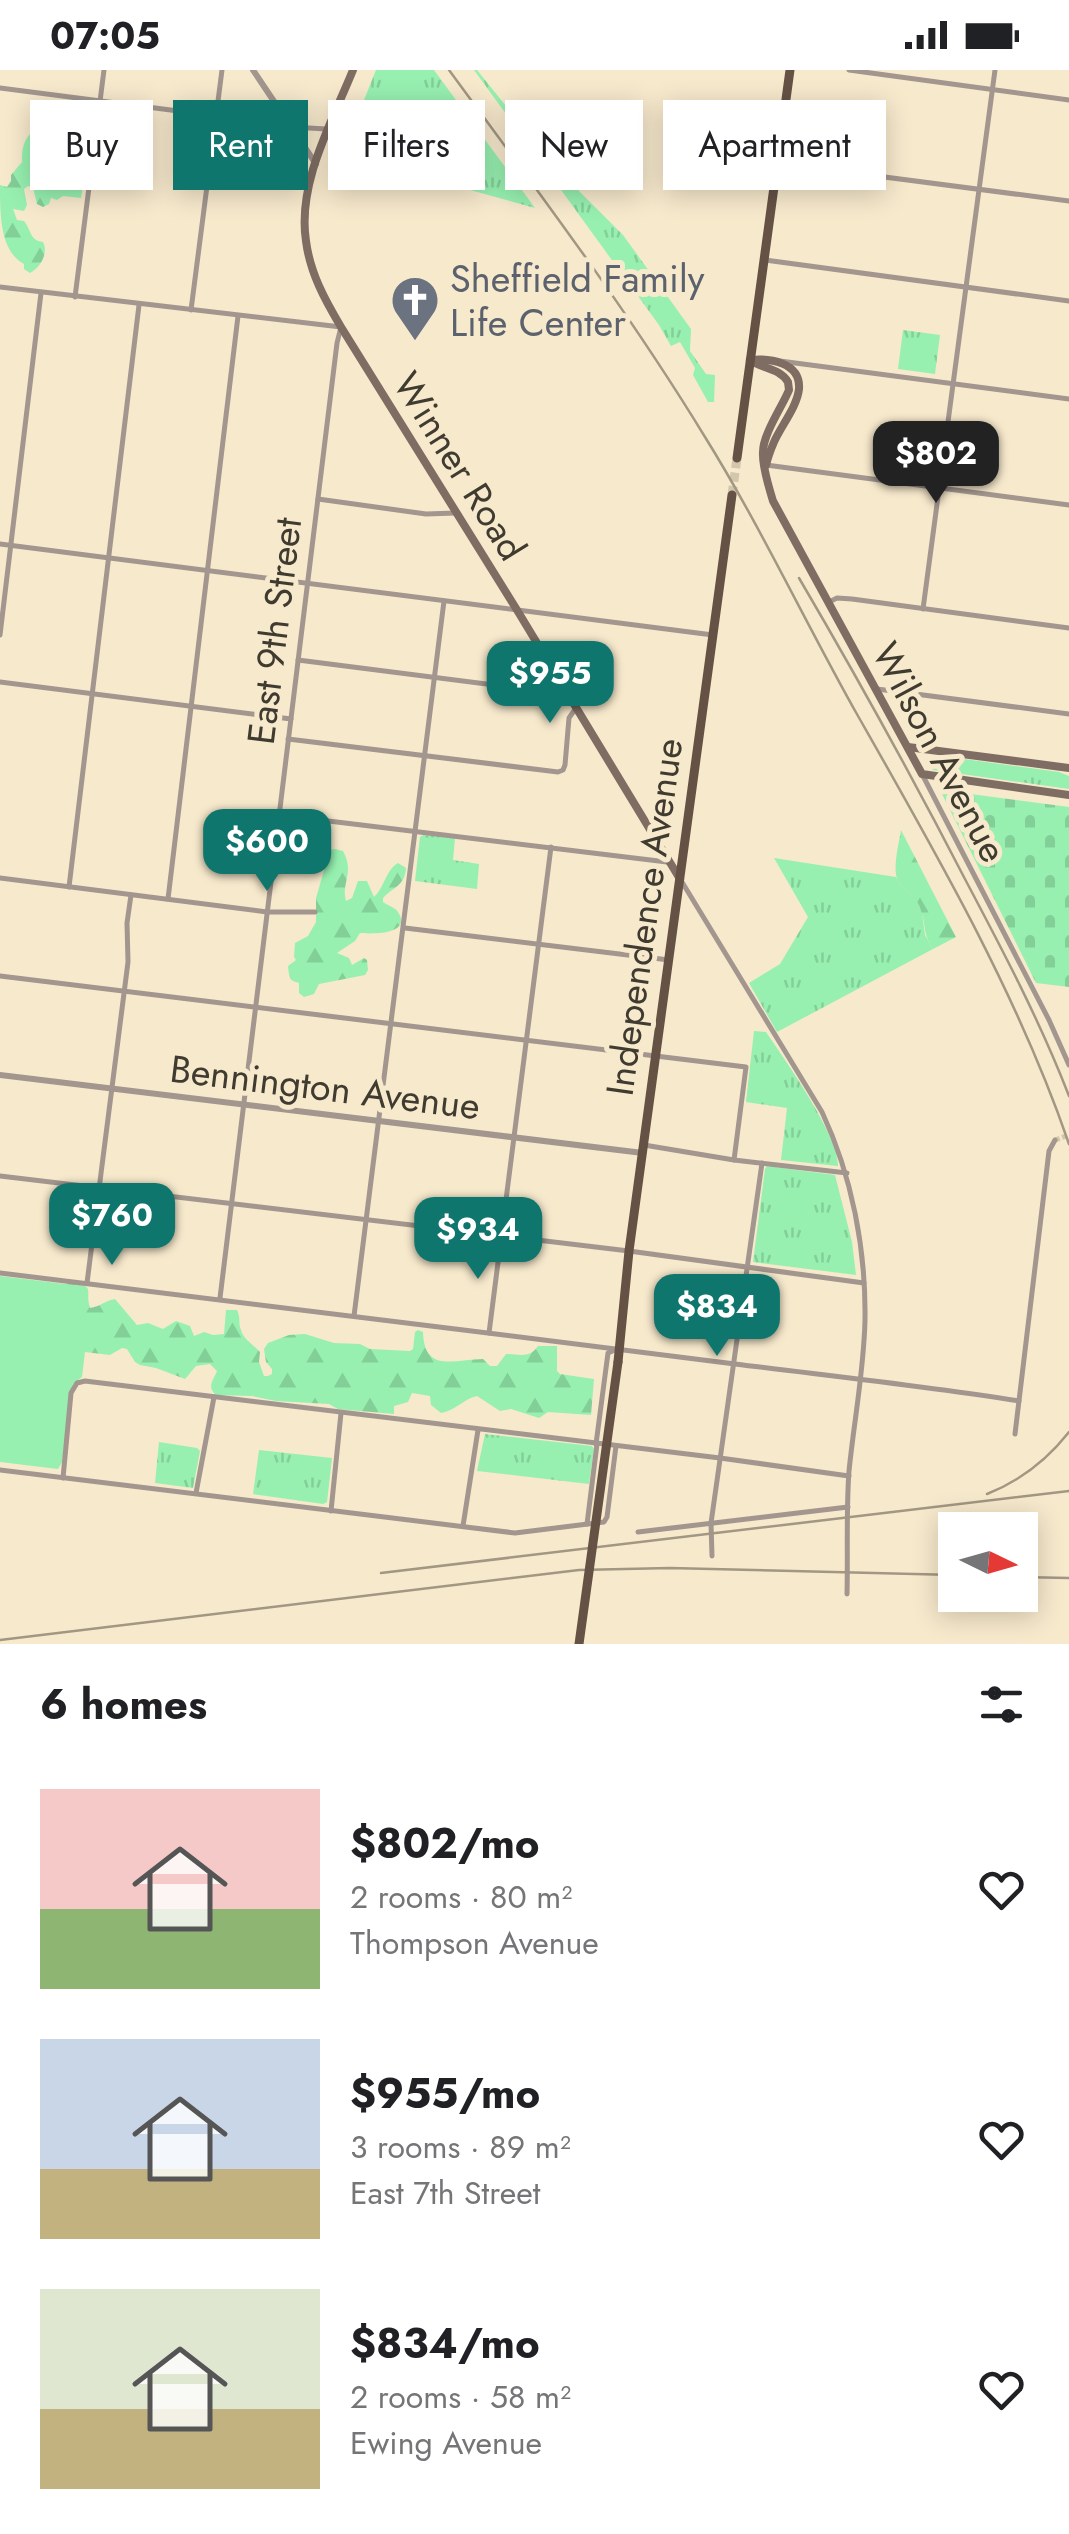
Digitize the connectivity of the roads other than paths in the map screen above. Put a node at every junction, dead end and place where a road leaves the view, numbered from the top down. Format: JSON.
{"nodes":[{"id":1,"x":104,"y":70,"type":"edge"},
{"id":2,"x":222,"y":70,"type":"edge"},
{"id":3,"x":253,"y":70,"type":"edge"},
{"id":4,"x":352,"y":70,"type":"edge"},
{"id":5,"x":790,"y":70,"type":"edge"},
{"id":6,"x":850,"y":70,"type":"edge"},
{"id":7,"x":994,"y":70,"type":"edge"},
{"id":8,"x":0,"y":88,"type":"edge"},
{"id":9,"x":992,"y":89,"type":"junction"},
{"id":10,"x":86,"y":100,"type":"edge"},
{"id":11,"x":100,"y":100,"type":"edge"},
{"id":12,"x":219,"y":100,"type":"edge"},
{"id":13,"x":273,"y":100,"type":"edge"},
{"id":14,"x":340,"y":100,"type":"edge"},
{"id":15,"x":786,"y":100,"type":"edge"},
{"id":16,"x":1069,"y":100,"type":"edge"},
{"id":17,"x":328,"y":133,"type":"edge"},
{"id":18,"x":308,"y":152,"type":"edge"},
{"id":19,"x":316,"y":164,"type":"junction"},
{"id":20,"x":886,"y":177,"type":"edge"},
{"id":21,"x":89,"y":190,"type":"edge"},
{"id":22,"x":207,"y":190,"type":"edge"},
{"id":23,"x":773,"y":190,"type":"edge"},
{"id":24,"x":979,"y":190,"type":"junction"},
{"id":25,"x":1069,"y":201,"type":"edge"},
{"id":26,"x":764,"y":260,"type":"junction"},
{"id":27,"x":965,"y":286,"type":"junction"},
{"id":28,"x":0,"y":287,"type":"edge"},
{"id":29,"x":41,"y":292,"type":"junction"},
{"id":30,"x":75,"y":297,"type":"junction"},
{"id":31,"x":1069,"y":301,"type":"edge"},
{"id":32,"x":139,"y":305,"type":"junction"},
{"id":33,"x":191,"y":311,"type":"junction"},
{"id":34,"x":238,"y":316,"type":"junction"},
{"id":35,"x":341,"y":327,"type":"junction"},
{"id":36,"x":750,"y":360,"type":"junction"},
{"id":37,"x":778,"y":361,"type":"junction"},
{"id":38,"x":952,"y":383,"type":"junction"},
{"id":39,"x":1069,"y":400,"type":"edge"},
{"id":40,"x":736,"y":458,"type":"tunnel mouth"},
{"id":41,"x":766,"y":465,"type":"junction"},
{"id":42,"x":938,"y":488,"type":"junction"},
{"id":43,"x":732,"y":495,"type":"tunnel mouth"},
{"id":44,"x":318,"y":499,"type":"junction"},
{"id":45,"x":1069,"y":505,"type":"edge"},
{"id":46,"x":456,"y":513,"type":"junction"},
{"id":47,"x":0,"y":544,"type":"edge"},
{"id":48,"x":11,"y":546,"type":"junction"},
{"id":49,"x":109,"y":558,"type":"junction"},
{"id":50,"x":208,"y":571,"type":"junction"},
{"id":51,"x":308,"y":583,"type":"junction"},
{"id":52,"x":444,"y":601,"type":"junction"},
{"id":53,"x":829,"y":602,"type":"junction"},
{"id":54,"x":923,"y":609,"type":"junction"},
{"id":55,"x":517,"y":610,"type":"junction"},
{"id":56,"x":1069,"y":628,"type":"edge"},
{"id":57,"x":0,"y":635,"type":"edge"},
{"id":58,"x":713,"y":635,"type":"junction"},
{"id":59,"x":298,"y":660,"type":"junction"},
{"id":60,"x":434,"y":678,"type":"junction"},
{"id":61,"x":0,"y":682,"type":"edge"},
{"id":62,"x":877,"y":690,"type":"junction"},
{"id":63,"x":567,"y":691,"type":"junction"},
{"id":64,"x":93,"y":694,"type":"junction"},
{"id":65,"x":192,"y":706,"type":"junction"},
{"id":66,"x":576,"y":708,"type":"junction"},
{"id":67,"x":1069,"y":714,"type":"edge"},
{"id":68,"x":291,"y":719,"type":"junction"},
{"id":69,"x":288,"y":739,"type":"junction"},
{"id":70,"x":908,"y":747,"type":"junction"},
{"id":71,"x":424,"y":756,"type":"junction"},
{"id":72,"x":1069,"y":768,"type":"edge"},
{"id":73,"x":922,"y":774,"type":"junction"},
{"id":74,"x":1069,"y":795,"type":"edge"},
{"id":75,"x":279,"y":815,"type":"junction"},
{"id":76,"x":416,"y":831,"type":"junction"},
{"id":77,"x":551,"y":847,"type":"junction"},
{"id":78,"x":670,"y":862,"type":"junction"},
{"id":79,"x":0,"y":878,"type":"edge"},
{"id":80,"x":680,"y":879,"type":"junction"},
{"id":81,"x":69,"y":887,"type":"junction"},
{"id":82,"x":131,"y":894,"type":"junction"},
{"id":83,"x":168,"y":899,"type":"junction"},
{"id":84,"x":268,"y":912,"type":"junction"},
{"id":85,"x":315,"y":912,"type":"dead end"},
{"id":86,"x":405,"y":928,"type":"junction"},
{"id":87,"x":539,"y":944,"type":"junction"},
{"id":88,"x":669,"y":960,"type":"junction"},
{"id":89,"x":0,"y":976,"type":"edge"},
{"id":90,"x":125,"y":991,"type":"junction"},
{"id":91,"x":256,"y":1008,"type":"junction"},
{"id":92,"x":392,"y":1024,"type":"junction"},
{"id":93,"x":526,"y":1040,"type":"junction"},
{"id":94,"x":656,"y":1055,"type":"junction"},
{"id":95,"x":1069,"y":1065,"type":"edge"},
{"id":96,"x":0,"y":1075,"type":"edge"},
{"id":97,"x":112,"y":1088,"type":"junction"},
{"id":98,"x":244,"y":1105,"type":"junction"},
{"id":99,"x":380,"y":1122,"type":"junction"},
{"id":100,"x":514,"y":1138,"type":"junction"},
{"id":101,"x":1054,"y":1140,"type":"dead end"},
{"id":102,"x":643,"y":1149,"type":"junction"},
{"id":103,"x":734,"y":1160,"type":"junction"},
{"id":104,"x":762,"y":1164,"type":"junction"},
{"id":105,"x":846,"y":1173,"type":"junction"},
{"id":106,"x":0,"y":1176,"type":"edge"},
{"id":107,"x":100,"y":1188,"type":"junction"},
{"id":108,"x":232,"y":1204,"type":"junction"},
{"id":109,"x":367,"y":1219,"type":"junction"},
{"id":110,"x":502,"y":1236,"type":"junction"},
{"id":111,"x":630,"y":1251,"type":"junction"},
{"id":112,"x":748,"y":1266,"type":"junction"},
{"id":113,"x":0,"y":1273,"type":"edge"},
{"id":114,"x":88,"y":1283,"type":"junction"},
{"id":115,"x":864,"y":1283,"type":"junction"},
{"id":116,"x":220,"y":1298,"type":"junction"},
{"id":117,"x":354,"y":1316,"type":"junction"},
{"id":118,"x":489,"y":1333,"type":"junction"},
{"id":119,"x":619,"y":1348,"type":"junction"},
{"id":120,"x":734,"y":1364,"type":"junction"},
{"id":121,"x":860,"y":1379,"type":"junction"},
{"id":122,"x":214,"y":1398,"type":"junction"},
{"id":123,"x":1020,"y":1401,"type":"junction"},
{"id":124,"x":341,"y":1412,"type":"junction"},
{"id":125,"x":478,"y":1430,"type":"junction"},
{"id":126,"x":1014,"y":1434,"type":"dead end"},
{"id":127,"x":596,"y":1444,"type":"junction"},
{"id":128,"x":616,"y":1446,"type":"junction"},
{"id":129,"x":720,"y":1458,"type":"junction"},
{"id":130,"x":0,"y":1470,"type":"edge"},
{"id":131,"x":849,"y":1476,"type":"junction"},
{"id":132,"x":63,"y":1478,"type":"junction"},
{"id":133,"x":196,"y":1494,"type":"junction"},
{"id":134,"x":848,"y":1507,"type":"junction"},
{"id":135,"x":330,"y":1511,"type":"junction"},
{"id":136,"x":711,"y":1523,"type":"junction"},
{"id":137,"x":587,"y":1524,"type":"junction"},
{"id":138,"x":463,"y":1527,"type":"junction"},
{"id":139,"x":638,"y":1532,"type":"dead end"},
{"id":140,"x":712,"y":1556,"type":"dead end"},
{"id":141,"x":847,"y":1594,"type":"dead end"},
{"id":142,"x":579,"y":1644,"type":"edge"}],
"edges":[{"from":1,"to":11,"type":"street"},
{"from":2,"to":12,"type":"street"},
{"from":3,"to":13,"type":"street"},
{"from":4,"to":14,"type":"main road"},
{"from":5,"to":15,"type":"main road"},
{"from":6,"to":9,"type":"street"},
{"from":7,"to":9,"type":"street"},
{"from":8,"to":10,"type":"street"},
{"from":9,"to":16,"type":"street"},
{"from":9,"to":24,"type":"street"},
{"from":17,"to":19,"type":"main road"},
{"from":18,"to":19,"type":"street"},
{"from":19,"to":35,"type":"main road","name":"Winner Road"},
{"from":20,"to":24,"type":"street"},
{"from":21,"to":30,"type":"street"},
{"from":22,"to":33,"type":"street"},
{"from":23,"to":26,"type":"main road"},
{"from":24,"to":25,"type":"street"},
{"from":24,"to":27,"type":"street"},
{"from":26,"to":27,"type":"street"},
{"from":26,"to":36,"type":"main road"},
{"from":27,"to":31,"type":"street"},
{"from":27,"to":38,"type":"street"},
{"from":28,"to":29,"type":"street"},
{"from":29,"to":30,"type":"street"},
{"from":29,"to":48,"type":"street"},
{"from":30,"to":32,"type":"street"},
{"from":32,"to":33,"type":"street"},
{"from":32,"to":49,"type":"street"},
{"from":33,"to":34,"type":"street"},
{"from":34,"to":35,"type":"street"},
{"from":34,"to":50,"type":"street"},
{"from":35,"to":44,"type":"street","name":"East 9th Street"},
{"from":35,"to":46,"type":"main road","name":"Winner Road"},
{"from":36,"to":37,"type":"main road"},
{"from":36,"to":40,"type":"main road"},
{"from":36,"to":41,"type":"main road","name":"Wilson Avenue"},
{"from":37,"to":38,"type":"street"},
{"from":37,"to":41,"type":"main road"},
{"from":38,"to":39,"type":"street"},
{"from":38,"to":42,"type":"street"},
{"from":41,"to":42,"type":"street"},
{"from":41,"to":53,"type":"main road","name":"Wilson Avenue"},
{"from":42,"to":45,"type":"street"},
{"from":42,"to":54,"type":"street"},
{"from":43,"to":58,"type":"main road","name":"Independence Avenue"},
{"from":44,"to":46,"type":"street"},
{"from":44,"to":51,"type":"street","name":"East 9th Street"},
{"from":46,"to":55,"type":"main road","name":"Winner Road"},
{"from":47,"to":48,"type":"street"},
{"from":48,"to":49,"type":"street"},
{"from":48,"to":57,"type":"street"},
{"from":49,"to":50,"type":"street"},
{"from":49,"to":64,"type":"street"},
{"from":50,"to":51,"type":"street"},
{"from":50,"to":65,"type":"street"},
{"from":51,"to":52,"type":"street"},
{"from":51,"to":59,"type":"street","name":"East 9th Street"},
{"from":52,"to":55,"type":"street"},
{"from":52,"to":60,"type":"street"},
{"from":53,"to":54,"type":"street"},
{"from":53,"to":62,"type":"main road","name":"Wilson Avenue"},
{"from":54,"to":56,"type":"street"},
{"from":55,"to":58,"type":"street"},
{"from":55,"to":63,"type":"main road","name":"Winner Road"},
{"from":58,"to":80,"type":"main road","name":"Independence Avenue"},
{"from":59,"to":60,"type":"street"},
{"from":59,"to":68,"type":"street","name":"East 9th Street"},
{"from":60,"to":63,"type":"street"},
{"from":60,"to":71,"type":"street"},
{"from":61,"to":64,"type":"street"},
{"from":62,"to":67,"type":"street"},
{"from":62,"to":70,"type":"main road","name":"Wilson Avenue"},
{"from":63,"to":66,"type":"main road","name":"Winner Road"},
{"from":64,"to":65,"type":"street"},
{"from":64,"to":81,"type":"street"},
{"from":65,"to":68,"type":"street"},
{"from":65,"to":83,"type":"street"},
{"from":66,"to":71,"type":"street"},
{"from":66,"to":78,"type":"main road","name":"Winner Road"},
{"from":68,"to":69,"type":"street","name":"East 9th Street"},
{"from":69,"to":71,"type":"street"},
{"from":69,"to":75,"type":"street","name":"East 9th Street"},
{"from":70,"to":72,"type":"main road"},
{"from":70,"to":73,"type":"main road","name":"Wilson Avenue"},
{"from":71,"to":76,"type":"street"},
{"from":73,"to":74,"type":"main road"},
{"from":73,"to":95,"type":"street","name":"Wilson Avenue"},
{"from":75,"to":76,"type":"street"},
{"from":75,"to":84,"type":"street","name":"East 9th Street"},
{"from":76,"to":77,"type":"street"},
{"from":76,"to":86,"type":"street"},
{"from":77,"to":78,"type":"street"},
{"from":77,"to":87,"type":"street"},
{"from":78,"to":80,"type":"main road","name":"Winner Road"},
{"from":79,"to":81,"type":"street"},
{"from":80,"to":88,"type":"main road","name":"Independence Avenue"},
{"from":80,"to":105,"type":"street"},
{"from":81,"to":82,"type":"street"},
{"from":82,"to":83,"type":"street"},
{"from":82,"to":90,"type":"street"},
{"from":83,"to":84,"type":"street"},
{"from":84,"to":85,"type":"street"},
{"from":84,"to":91,"type":"street","name":"East 9th Street"},
{"from":86,"to":87,"type":"street"},
{"from":86,"to":92,"type":"street"},
{"from":87,"to":88,"type":"street"},
{"from":87,"to":93,"type":"street"},
{"from":88,"to":94,"type":"main road","name":"Independence Avenue"},
{"from":89,"to":90,"type":"street"},
{"from":90,"to":91,"type":"street"},
{"from":90,"to":97,"type":"street"},
{"from":91,"to":92,"type":"street"},
{"from":91,"to":98,"type":"street","name":"East 9th Street"},
{"from":92,"to":93,"type":"street"},
{"from":92,"to":99,"type":"street"},
{"from":93,"to":94,"type":"street"},
{"from":93,"to":100,"type":"street"},
{"from":94,"to":102,"type":"main road","name":"Independence Avenue"},
{"from":94,"to":103,"type":"street"},
{"from":96,"to":97,"type":"street","name":"Bennington Avenue"},
{"from":97,"to":98,"type":"street","name":"Bennington Avenue"},
{"from":97,"to":107,"type":"street"},
{"from":98,"to":99,"type":"street","name":"Bennington Avenue"},
{"from":98,"to":108,"type":"street","name":"East 9th Street"},
{"from":99,"to":100,"type":"street","name":"Bennington Avenue"},
{"from":99,"to":109,"type":"street"},
{"from":100,"to":102,"type":"street","name":"Bennington Avenue"},
{"from":100,"to":110,"type":"street"},
{"from":101,"to":123,"type":"street"},
{"from":102,"to":103,"type":"street","name":"Bennington Avenue"},
{"from":102,"to":111,"type":"main road","name":"Independence Avenue"},
{"from":103,"to":104,"type":"street","name":"Bennington Avenue"},
{"from":104,"to":105,"type":"street","name":"Bennington Avenue"},
{"from":104,"to":112,"type":"street"},
{"from":105,"to":115,"type":"street"},
{"from":106,"to":107,"type":"street"},
{"from":107,"to":108,"type":"street"},
{"from":107,"to":114,"type":"street"},
{"from":108,"to":109,"type":"street"},
{"from":108,"to":116,"type":"street","name":"East 9th Street"},
{"from":109,"to":110,"type":"street"},
{"from":109,"to":117,"type":"street"},
{"from":110,"to":111,"type":"street"},
{"from":110,"to":118,"type":"street"},
{"from":111,"to":112,"type":"street"},
{"from":111,"to":119,"type":"main road","name":"Independence Avenue"},
{"from":112,"to":115,"type":"street"},
{"from":112,"to":120,"type":"street"},
{"from":113,"to":114,"type":"street"},
{"from":114,"to":116,"type":"street"},
{"from":115,"to":121,"type":"street"},
{"from":116,"to":117,"type":"street"},
{"from":117,"to":118,"type":"street"},
{"from":118,"to":119,"type":"street"},
{"from":119,"to":120,"type":"street"},
{"from":119,"to":127,"type":"street","name":"Independence Avenue"},
{"from":119,"to":142,"type":"main road","name":"Independence Avenue","bridge":true},
{"from":120,"to":121,"type":"street"},
{"from":120,"to":129,"type":"street"},
{"from":121,"to":123,"type":"street"},
{"from":121,"to":131,"type":"street"},
{"from":122,"to":124,"type":"street"},
{"from":122,"to":132,"type":"street"},
{"from":122,"to":133,"type":"street"},
{"from":123,"to":126,"type":"street"},
{"from":124,"to":125,"type":"street"},
{"from":124,"to":135,"type":"street"},
{"from":125,"to":127,"type":"street"},
{"from":125,"to":138,"type":"street"},
{"from":127,"to":128,"type":"street"},
{"from":127,"to":137,"type":"street","name":"Independence Avenue"},
{"from":128,"to":129,"type":"street"},
{"from":128,"to":137,"type":"street"},
{"from":129,"to":131,"type":"street"},
{"from":129,"to":136,"type":"street"},
{"from":130,"to":132,"type":"street"},
{"from":131,"to":134,"type":"street"},
{"from":132,"to":133,"type":"street"},
{"from":133,"to":135,"type":"street"},
{"from":134,"to":136,"type":"street"},
{"from":134,"to":141,"type":"street"},
{"from":135,"to":138,"type":"street"},
{"from":136,"to":139,"type":"street"},
{"from":136,"to":140,"type":"street"},
{"from":137,"to":138,"type":"street"}]}
